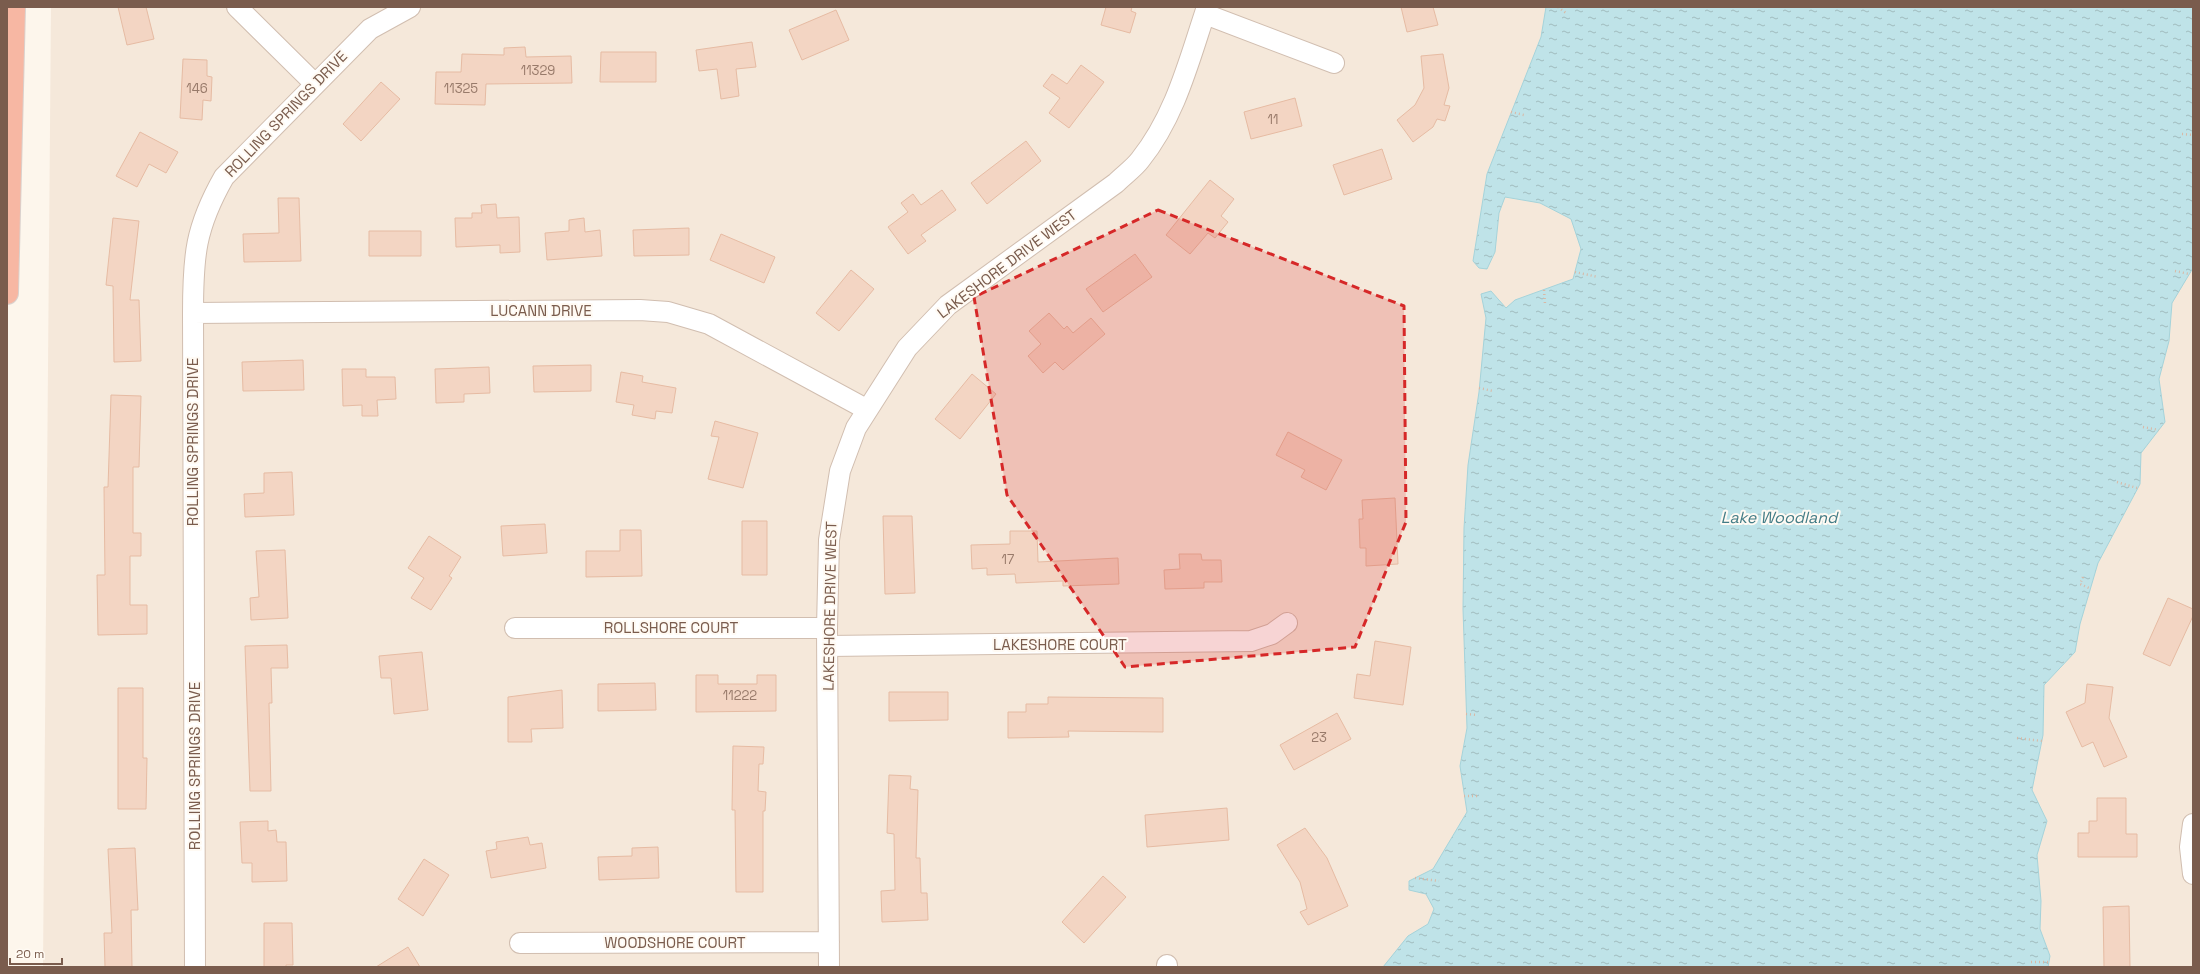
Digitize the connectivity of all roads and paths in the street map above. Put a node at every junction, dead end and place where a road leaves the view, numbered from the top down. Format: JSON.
{"nodes":[{"id":1,"x":14,"y":7,"type":"edge"},
{"id":2,"x":237,"y":7,"type":"edge"},
{"id":3,"x":410,"y":7,"type":"edge"},
{"id":4,"x":1558,"y":7,"type":"edge"},
{"id":5,"x":1206,"y":11,"type":"edge"},
{"id":6,"x":1566,"y":13,"type":"dead end"},
{"id":7,"x":1334,"y":63,"type":"dead end"},
{"id":8,"x":315,"y":84,"type":"junction"},
{"id":9,"x":1512,"y":112,"type":"dead end"},
{"id":10,"x":1524,"y":115,"type":"dead end"},
{"id":11,"x":2182,"y":134,"type":"dead end"},
{"id":12,"x":2193,"y":135,"type":"edge"},
{"id":13,"x":2175,"y":271,"type":"dead end"},
{"id":14,"x":1575,"y":272,"type":"dead end"},
{"id":15,"x":2189,"y":274,"type":"dead end"},
{"id":16,"x":1598,"y":277,"type":"dead end"},
{"id":17,"x":1544,"y":290,"type":"dead end"},
{"id":18,"x":7,"y":293,"type":"edge"},
{"id":19,"x":1545,"y":304,"type":"dead end"},
{"id":20,"x":193,"y":313,"type":"junction"},
{"id":21,"x":1479,"y":388,"type":"dead end"},
{"id":22,"x":1493,"y":391,"type":"dead end"},
{"id":23,"x":866,"y":409,"type":"junction"},
{"id":24,"x":2143,"y":427,"type":"dead end"},
{"id":25,"x":2159,"y":430,"type":"dead end"},
{"id":26,"x":2117,"y":482,"type":"dead end"},
{"id":27,"x":2137,"y":488,"type":"dead end"},
{"id":28,"x":2083,"y":577,"type":"dead end"},
{"id":29,"x":2089,"y":588,"type":"dead end"},
{"id":30,"x":1287,"y":623,"type":"dead end"},
{"id":31,"x":515,"y":628,"type":"dead end"},
{"id":32,"x":828,"y":637,"type":"junction"},
{"id":33,"x":1466,"y":714,"type":"dead end"},
{"id":34,"x":1477,"y":715,"type":"dead end"},
{"id":35,"x":2017,"y":738,"type":"dead end"},
{"id":36,"x":2042,"y":741,"type":"dead end"},
{"id":37,"x":1464,"y":796,"type":"dead end"},
{"id":38,"x":1480,"y":796,"type":"dead end"},
{"id":39,"x":2193,"y":824,"type":"edge"},
{"id":40,"x":2193,"y":874,"type":"edge"},
{"id":41,"x":1415,"y":878,"type":"dead end"},
{"id":42,"x":1439,"y":881,"type":"dead end"},
{"id":43,"x":829,"y":942,"type":"junction"},
{"id":44,"x":520,"y":943,"type":"dead end"},
{"id":45,"x":2031,"y":962,"type":"dead end"},
{"id":46,"x":2049,"y":962,"type":"dead end"},
{"id":47,"x":195,"y":967,"type":"edge"},
{"id":48,"x":829,"y":967,"type":"edge"}],
"edges":[{"from":1,"to":18,"type":"highway"},
{"from":2,"to":8,"type":"street"},
{"from":3,"to":8,"type":"street","name":"ROLLING SPRINGS DRIVE"},
{"from":4,"to":6,"type":"path"},
{"from":5,"to":7,"type":"street"},
{"from":5,"to":23,"type":"street","name":"LAKESHORE DRIVE WEST"},
{"from":8,"to":20,"type":"street","name":"ROLLING SPRINGS DRIVE"},
{"from":9,"to":10,"type":"path"},
{"from":11,"to":12,"type":"path"},
{"from":13,"to":15,"type":"path"},
{"from":14,"to":16,"type":"path"},
{"from":17,"to":19,"type":"path"},
{"from":20,"to":23,"type":"street","name":"LUCANN DRIVE"},
{"from":20,"to":47,"type":"street","name":"ROLLING SPRINGS DRIVE"},
{"from":21,"to":22,"type":"path"},
{"from":23,"to":32,"type":"street","name":"LAKESHORE DRIVE WEST"},
{"from":24,"to":25,"type":"path"},
{"from":26,"to":27,"type":"path"},
{"from":28,"to":29,"type":"path"},
{"from":30,"to":32,"type":"street","name":"LAKESHORE COURT"},
{"from":31,"to":32,"type":"street","name":"ROLLSHORE COURT"},
{"from":32,"to":43,"type":"street","name":"LAKESHORE DRIVE WEST"},
{"from":33,"to":34,"type":"path"},
{"from":35,"to":36,"type":"path"},
{"from":37,"to":38,"type":"path"},
{"from":39,"to":40,"type":"street"},
{"from":41,"to":42,"type":"path"},
{"from":43,"to":44,"type":"street","name":"WOODSHORE COURT"},
{"from":43,"to":48,"type":"street","name":"LAKESHORE DRIVE WEST"},
{"from":45,"to":46,"type":"path"}]}
